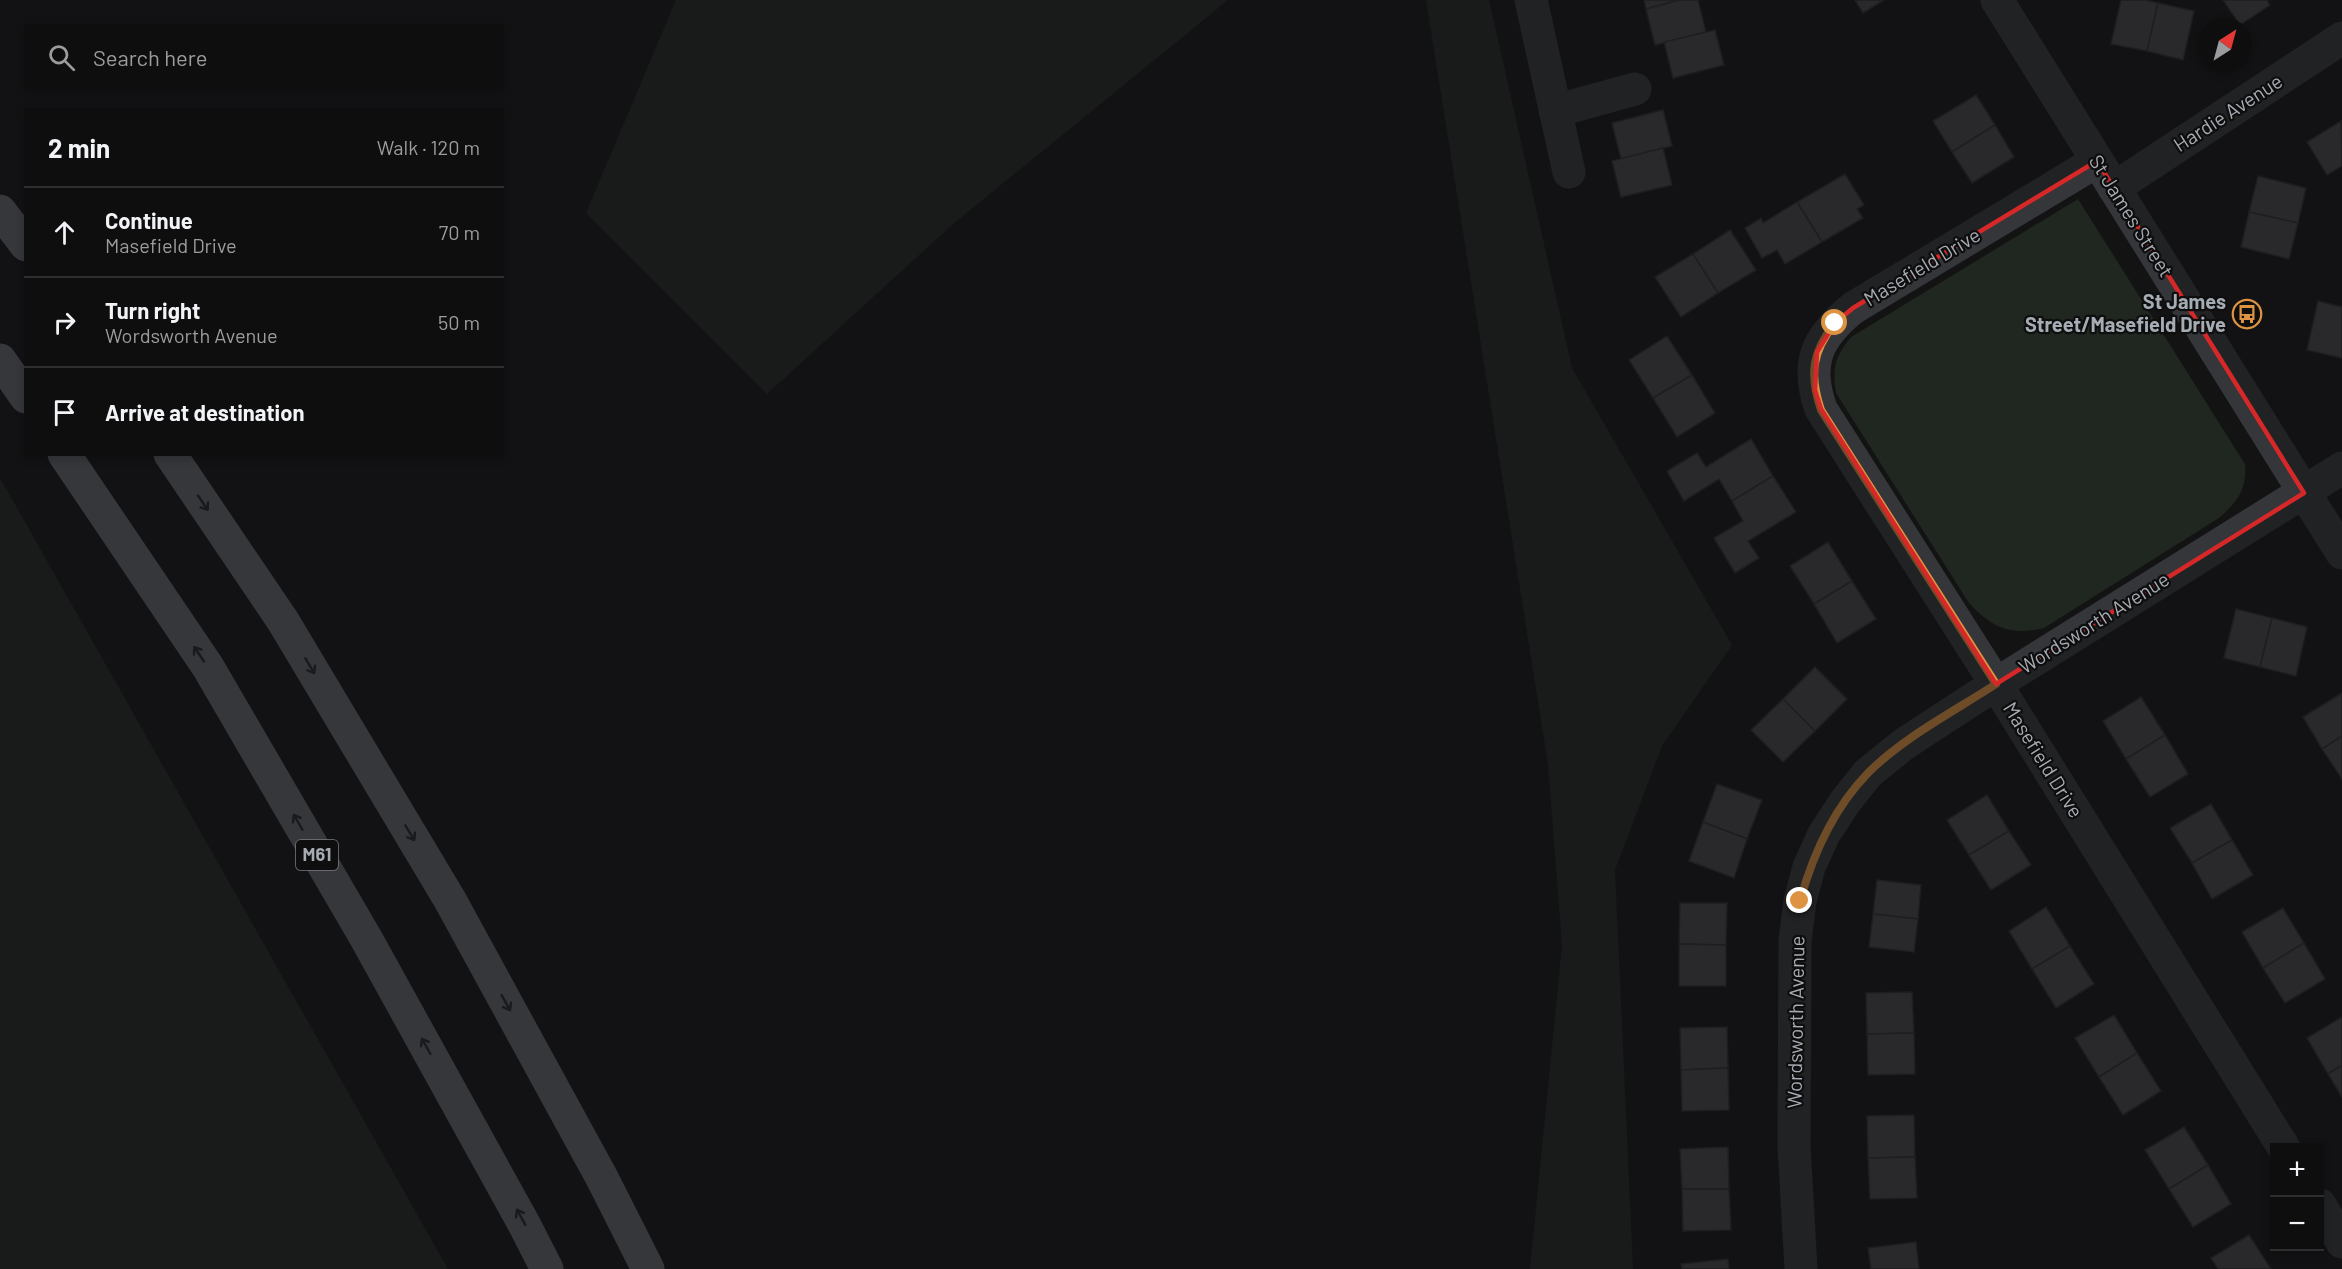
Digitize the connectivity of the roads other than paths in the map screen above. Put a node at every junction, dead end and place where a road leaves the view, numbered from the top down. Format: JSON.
{"nodes":[{"id":1,"x":1531,"y":0,"type":"edge"},
{"id":2,"x":1997,"y":0,"type":"edge"},
{"id":3,"x":2342,"y":38,"type":"edge"},
{"id":4,"x":1635,"y":89,"type":"dead end"},
{"id":5,"x":1555,"y":111,"type":"junction"},
{"id":6,"x":1569,"y":172,"type":"dead end"},
{"id":7,"x":2106,"y":174,"type":"junction"},
{"id":8,"x":0,"y":211,"type":"edge"},
{"id":9,"x":24,"y":242,"type":"edge"},
{"id":10,"x":0,"y":360,"type":"edge"},
{"id":11,"x":24,"y":394,"type":"edge"},
{"id":12,"x":65,"y":456,"type":"edge"},
{"id":13,"x":171,"y":456,"type":"edge"},
{"id":14,"x":2342,"y":468,"type":"edge"},
{"id":15,"x":2304,"y":493,"type":"junction"},
{"id":16,"x":2342,"y":553,"type":"edge"},
{"id":17,"x":1996,"y":684,"type":"junction"},
{"id":18,"x":2281,"y":1143,"type":"edge"},
{"id":19,"x":2324,"y":1213,"type":"edge"},
{"id":20,"x":2342,"y":1242,"type":"edge"},
{"id":21,"x":547,"y":1269,"type":"edge"},
{"id":22,"x":648,"y":1269,"type":"edge"},
{"id":23,"x":1801,"y":1269,"type":"edge"}],
"edges":[{"from":1,"to":5,"type":"street"},
{"from":2,"to":7,"type":"street","name":"St James Street"},
{"from":3,"to":7,"type":"street","name":"Hardie Avenue"},
{"from":4,"to":5,"type":"street"},
{"from":5,"to":6,"type":"street"},
{"from":7,"to":15,"type":"street","name":"St James Street"},
{"from":7,"to":17,"type":"street","name":"Masefield Drive"},
{"from":8,"to":9,"type":"highway"},
{"from":10,"to":11,"type":"highway"},
{"from":21,"to":12,"type":"highway","number":"M61","one_way":true},
{"from":13,"to":22,"type":"highway","one_way":true},
{"from":14,"to":15,"type":"street","name":"Wordsworth Avenue"},
{"from":15,"to":16,"type":"street","name":"St James Street"},
{"from":15,"to":17,"type":"street","name":"Wordsworth Avenue"},
{"from":17,"to":18,"type":"street","name":"Masefield Drive"},
{"from":17,"to":23,"type":"street","name":"Wordsworth Avenue"},
{"from":19,"to":20,"type":"street"}]}
